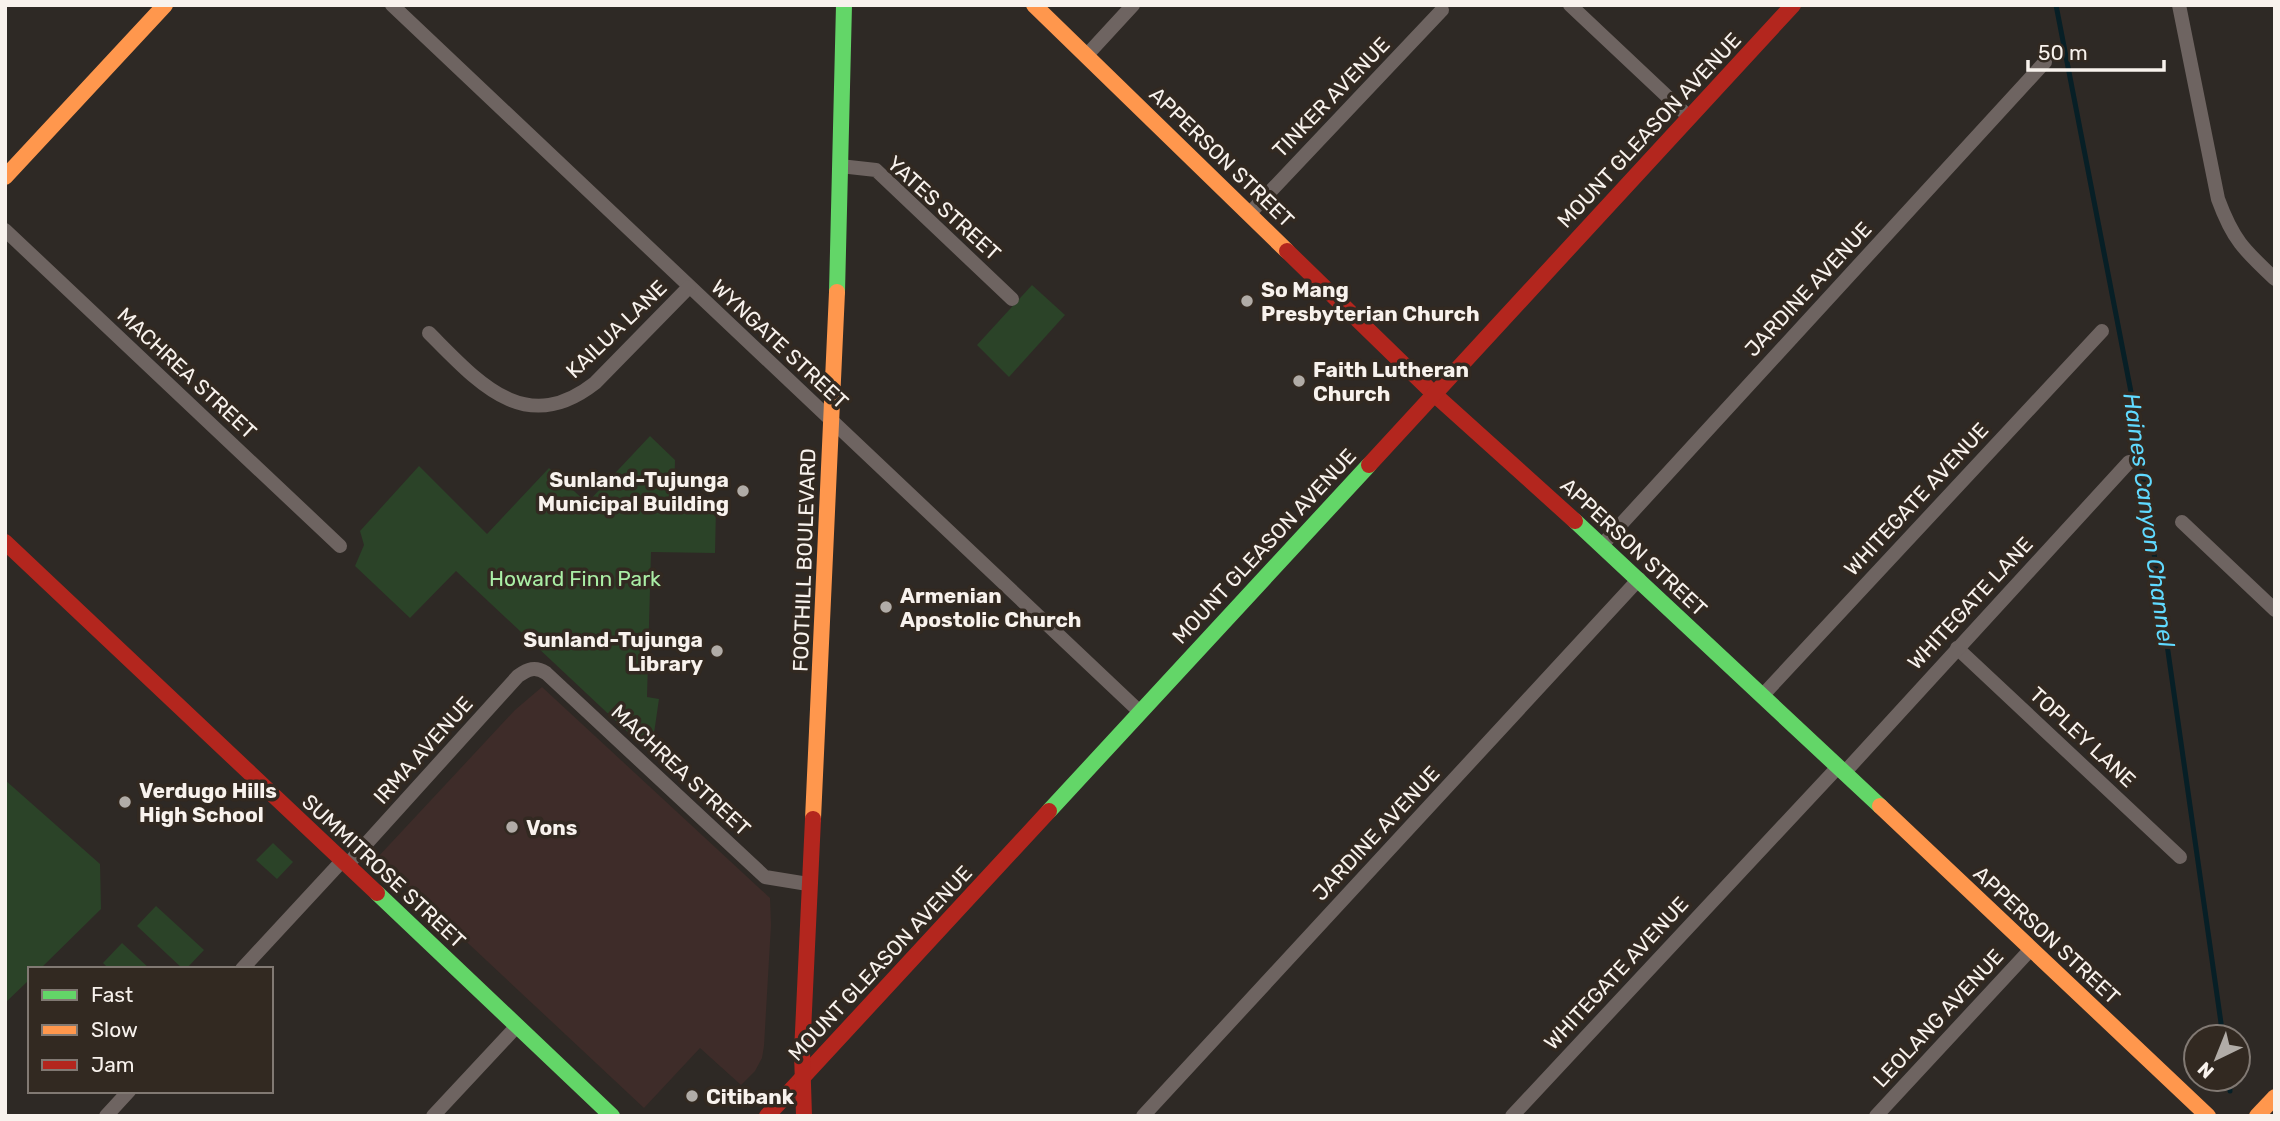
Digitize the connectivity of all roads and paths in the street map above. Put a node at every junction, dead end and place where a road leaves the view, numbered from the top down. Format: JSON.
{"nodes":[{"id":1,"x":165,"y":5,"type":"edge"},
{"id":2,"x":392,"y":5,"type":"edge"},
{"id":3,"x":844,"y":5,"type":"edge"},
{"id":4,"x":1034,"y":5,"type":"edge"},
{"id":5,"x":1133,"y":5,"type":"edge"},
{"id":6,"x":1570,"y":5,"type":"edge"},
{"id":7,"x":1793,"y":5,"type":"edge"},
{"id":8,"x":2179,"y":5,"type":"edge"},
{"id":9,"x":1442,"y":10,"type":"dead end"},
{"id":10,"x":1086,"y":56,"type":"junction"},
{"id":11,"x":2045,"y":62,"type":"dead end"},
{"id":12,"x":1689,"y":117,"type":"junction"},
{"id":13,"x":840,"y":166,"type":"junction"},
{"id":14,"x":5,"y":177,"type":"edge"},
{"id":15,"x":1250,"y":213,"type":"junction"},
{"id":16,"x":5,"y":230,"type":"edge"},
{"id":17,"x":2275,"y":279,"type":"edge"},
{"id":18,"x":689,"y":287,"type":"junction"},
{"id":19,"x":1012,"y":299,"type":"dead end"},
{"id":20,"x":2102,"y":331,"type":"dead end"},
{"id":21,"x":429,"y":333,"type":"dead end"},
{"id":22,"x":1433,"y":393,"type":"junction"},
{"id":23,"x":831,"y":420,"type":"junction"},
{"id":24,"x":2129,"y":462,"type":"dead end"},
{"id":25,"x":2182,"y":522,"type":"dead end"},
{"id":26,"x":5,"y":542,"type":"edge"},
{"id":27,"x":1602,"y":545,"type":"junction"},
{"id":28,"x":340,"y":546,"type":"dead end"},
{"id":29,"x":1639,"y":579,"type":"junction"},
{"id":30,"x":2275,"y":610,"type":"edge"},
{"id":31,"x":1957,"y":648,"type":"junction"},
{"id":32,"x":533,"y":668,"type":"joint"},
{"id":33,"x":1762,"y":695,"type":"junction"},
{"id":34,"x":1140,"y":712,"type":"junction"},
{"id":35,"x":1841,"y":770,"type":"junction"},
{"id":36,"x":2180,"y":857,"type":"dead end"},
{"id":37,"x":344,"y":863,"type":"junction"},
{"id":38,"x":808,"y":884,"type":"junction"},
{"id":39,"x":2031,"y":949,"type":"junction"},
{"id":40,"x":244,"y":967,"type":"edge"},
{"id":41,"x":517,"y":1026,"type":"junction"},
{"id":42,"x":802,"y":1079,"type":"junction"},
{"id":43,"x":127,"y":1093,"type":"edge"},
{"id":44,"x":2275,"y":1097,"type":"edge"},
{"id":45,"x":106,"y":1116,"type":"edge"},
{"id":46,"x":433,"y":1116,"type":"edge"},
{"id":47,"x":612,"y":1116,"type":"edge"},
{"id":48,"x":767,"y":1116,"type":"edge"},
{"id":49,"x":804,"y":1116,"type":"edge"},
{"id":50,"x":1143,"y":1116,"type":"edge"},
{"id":51,"x":1512,"y":1116,"type":"edge"},
{"id":52,"x":1876,"y":1116,"type":"edge"},
{"id":53,"x":2208,"y":1116,"type":"edge"},
{"id":54,"x":2257,"y":1116,"type":"edge"}],
"edges":[{"from":1,"to":14,"type":"street"},
{"from":2,"to":18,"type":"street","name":"WYNGATE STREET"},
{"from":3,"to":13,"type":"street","name":"FOOTHILL BOULEVARD"},
{"from":4,"to":10,"type":"street","name":"APPERSON STREET"},
{"from":5,"to":10,"type":"street"},
{"from":6,"to":12,"type":"street"},
{"from":7,"to":12,"type":"street","name":"MOUNT GLEASON AVENUE"},
{"from":8,"to":17,"type":"street"},
{"from":9,"to":15,"type":"street","name":"TINKER AVENUE"},
{"from":10,"to":15,"type":"street","name":"APPERSON STREET"},
{"from":11,"to":27,"type":"street","name":"JARDINE AVENUE"},
{"from":12,"to":22,"type":"street","name":"MOUNT GLEASON AVENUE"},
{"from":13,"to":19,"type":"street","name":"YATES STREET"},
{"from":13,"to":23,"type":"street","name":"FOOTHILL BOULEVARD"},
{"from":15,"to":22,"type":"street","name":"APPERSON STREET"},
{"from":16,"to":28,"type":"street","name":"MACHREA STREET"},
{"from":18,"to":21,"type":"street","name":"KAILUA LANE"},
{"from":18,"to":23,"type":"street","name":"WYNGATE STREET"},
{"from":20,"to":33,"type":"street","name":"WHITEGATE AVENUE"},
{"from":22,"to":27,"type":"street","name":"APPERSON STREET"},
{"from":22,"to":34,"type":"street","name":"MOUNT GLEASON AVENUE"},
{"from":23,"to":34,"type":"street","name":"WYNGATE STREET"},
{"from":23,"to":38,"type":"street","name":"FOOTHILL BOULEVARD"},
{"from":24,"to":31,"type":"street","name":"WHITEGATE LANE"},
{"from":25,"to":30,"type":"street"},
{"from":26,"to":37,"type":"street","name":"SUMMITROSE STREET"},
{"from":27,"to":29,"type":"street","name":"APPERSON STREET"},
{"from":29,"to":33,"type":"street","name":"APPERSON STREET"},
{"from":29,"to":50,"type":"street","name":"JARDINE AVENUE"},
{"from":31,"to":35,"type":"street","name":"WHITEGATE LANE"},
{"from":31,"to":36,"type":"street","name":"TOPLEY LANE"},
{"from":32,"to":37,"type":"street","name":"IRMA AVENUE"},
{"from":32,"to":38,"type":"street","name":"MACHREA STREET"},
{"from":33,"to":35,"type":"street","name":"APPERSON STREET"},
{"from":34,"to":42,"type":"street","name":"MOUNT GLEASON AVENUE"},
{"from":35,"to":39,"type":"street","name":"APPERSON STREET"},
{"from":35,"to":51,"type":"street","name":"WHITEGATE AVENUE"},
{"from":37,"to":40,"type":"street","name":"IRMA AVENUE"},
{"from":37,"to":41,"type":"street","name":"SUMMITROSE STREET"},
{"from":38,"to":42,"type":"street","name":"FOOTHILL BOULEVARD"},
{"from":39,"to":52,"type":"street","name":"LEOLANG AVENUE"},
{"from":39,"to":53,"type":"street","name":"APPERSON STREET"},
{"from":41,"to":46,"type":"street"},
{"from":41,"to":47,"type":"street","name":"SUMMITROSE STREET"},
{"from":42,"to":48,"type":"street","name":"MOUNT GLEASON AVENUE"},
{"from":42,"to":49,"type":"street","name":"FOOTHILL BOULEVARD"},
{"from":43,"to":45,"type":"street"},
{"from":44,"to":54,"type":"street"}]}
